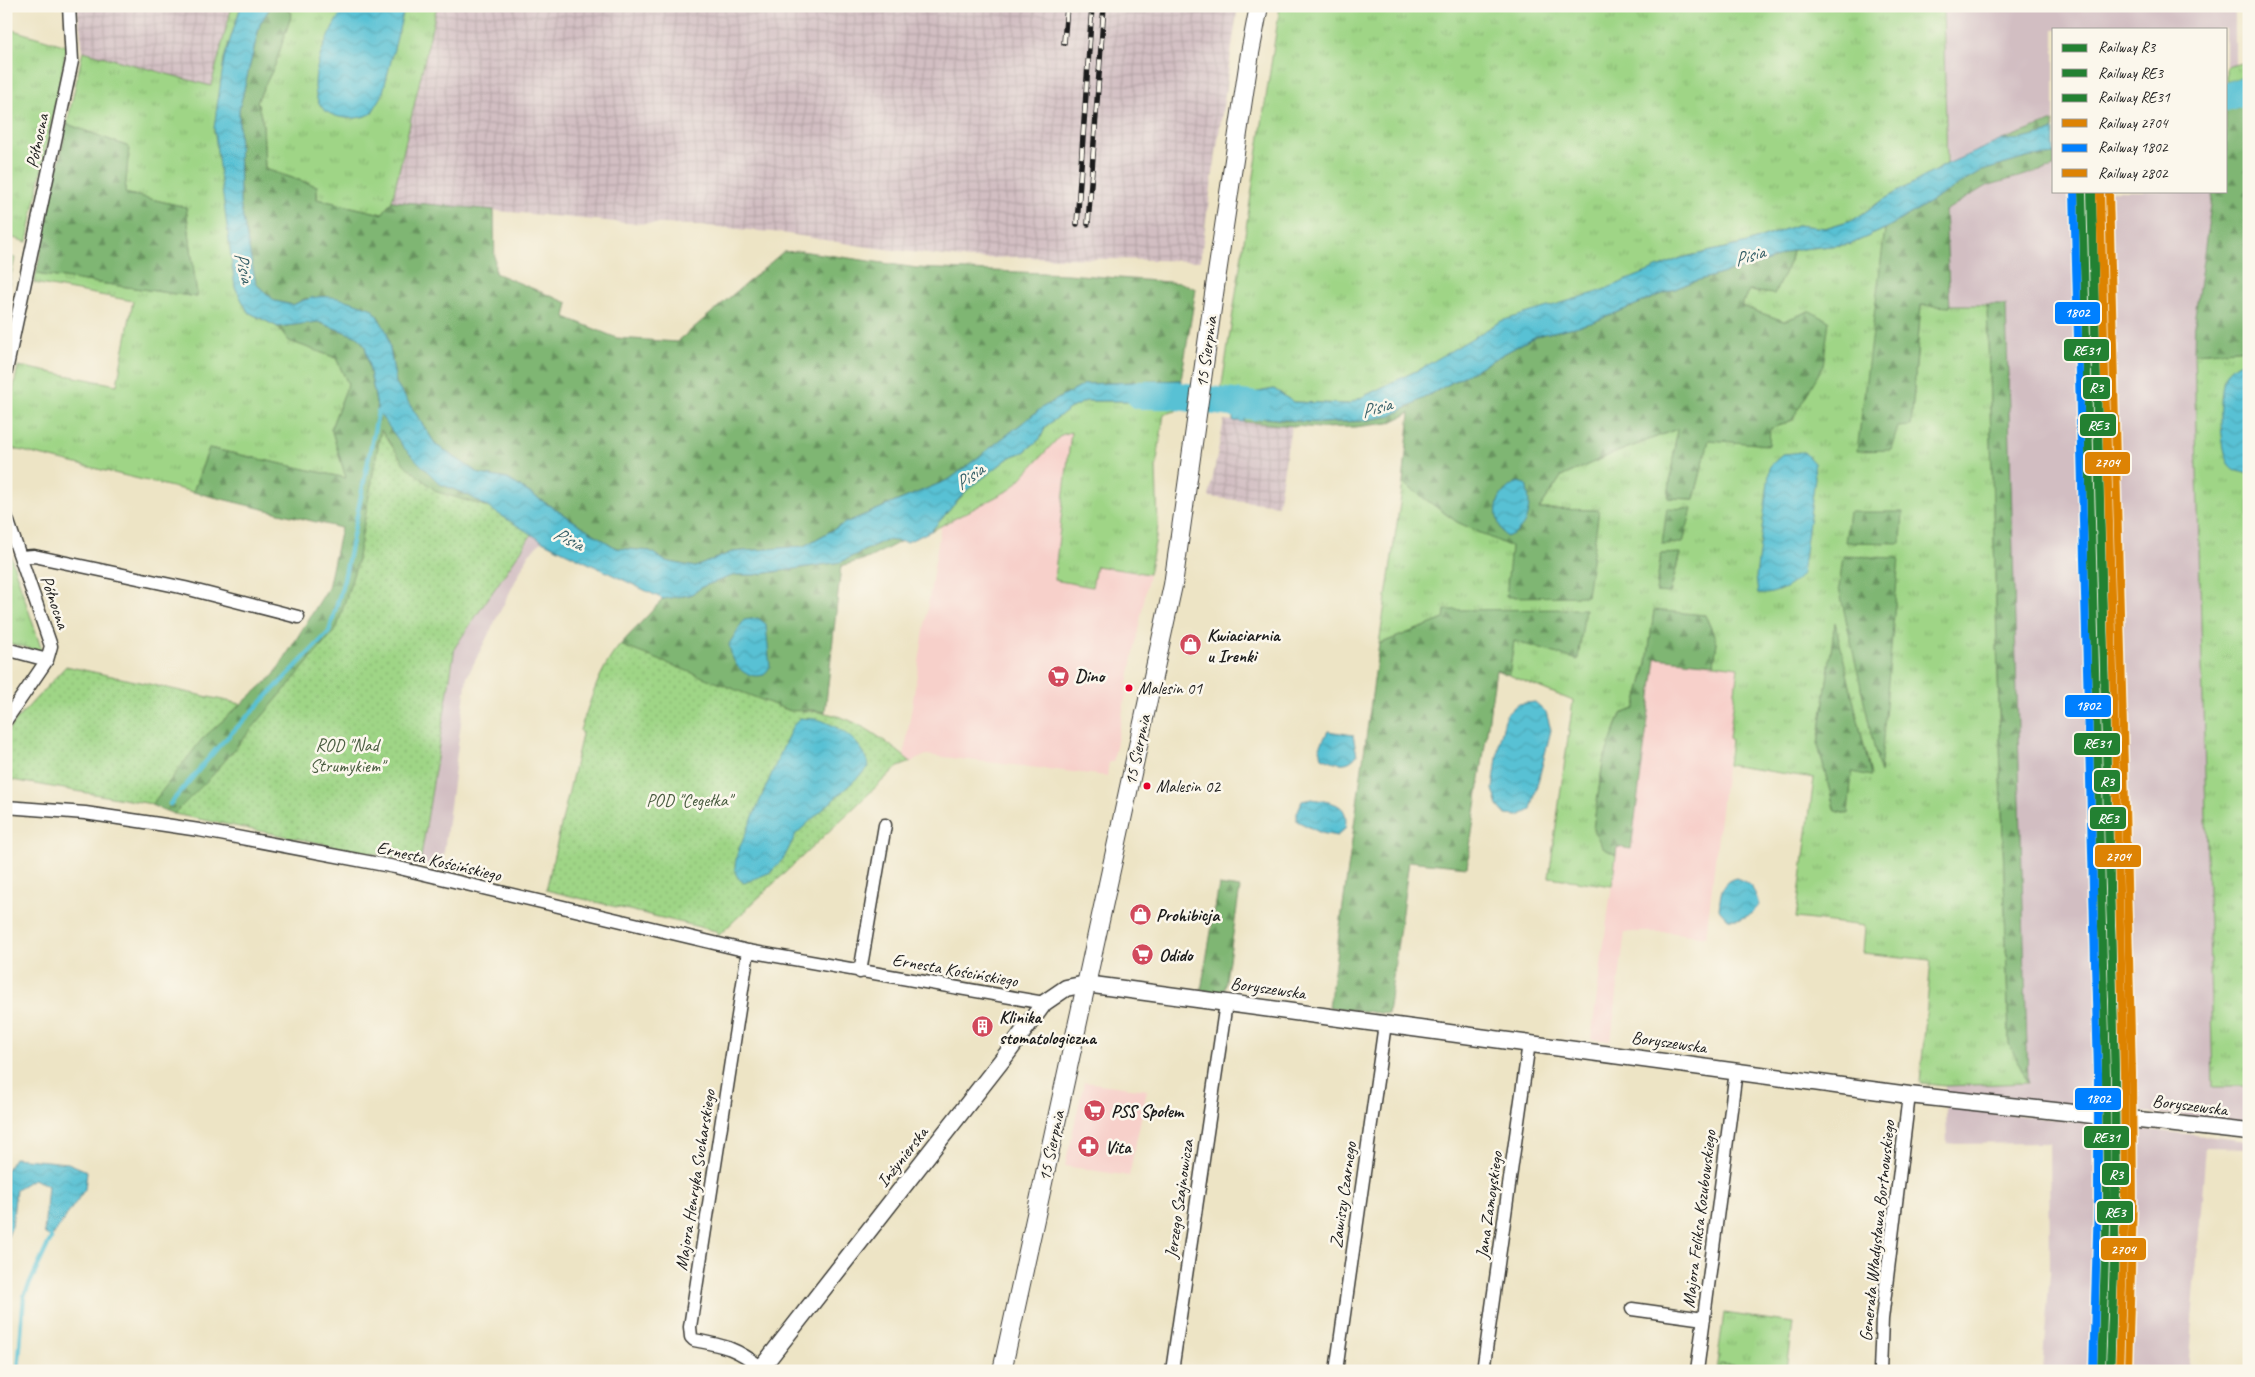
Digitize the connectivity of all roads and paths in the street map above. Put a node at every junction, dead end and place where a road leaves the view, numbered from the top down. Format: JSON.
{"nodes":[{"id":1,"x":69,"y":6,"type":"edge"},
{"id":2,"x":1259,"y":6,"type":"edge"},
{"id":3,"x":6,"y":371,"type":"edge"},
{"id":4,"x":6,"y":516,"type":"edge"},
{"id":5,"x":20,"y":557,"type":"junction"},
{"id":6,"x":298,"y":617,"type":"dead end"},
{"id":7,"x":6,"y":649,"type":"edge"},
{"id":8,"x":47,"y":660,"type":"junction"},
{"id":9,"x":6,"y":720,"type":"edge"},
{"id":10,"x":6,"y":807,"type":"edge"},
{"id":11,"x":885,"y":825,"type":"dead end"},
{"id":12,"x":748,"y":951,"type":"junction"},
{"id":13,"x":860,"y":972,"type":"junction"},
{"id":14,"x":1086,"y":984,"type":"junction"},
{"id":15,"x":1226,"y":1003,"type":"junction"},
{"id":16,"x":1044,"y":1004,"type":"junction"},
{"id":17,"x":1386,"y":1024,"type":"junction"},
{"id":18,"x":1529,"y":1044,"type":"junction"},
{"id":19,"x":1736,"y":1071,"type":"junction"},
{"id":20,"x":1909,"y":1095,"type":"junction"},
{"id":21,"x":2249,"y":1132,"type":"edge"},
{"id":22,"x":1632,"y":1309,"type":"dead end"},
{"id":23,"x":1704,"y":1319,"type":"junction"},
{"id":24,"x":760,"y":1369,"type":"edge"},
{"id":25,"x":1002,"y":1371,"type":"edge"},
{"id":26,"x":1172,"y":1371,"type":"edge"},
{"id":27,"x":1336,"y":1371,"type":"edge"},
{"id":28,"x":1483,"y":1371,"type":"edge"},
{"id":29,"x":1697,"y":1371,"type":"edge"},
{"id":30,"x":1880,"y":1371,"type":"edge"}],
"edges":[{"from":1,"to":3,"type":"street","name":"Północna"},
{"from":2,"to":14,"type":"main road","name":"15 Sierpnia"},
{"from":4,"to":5,"type":"street","name":"Północna"},
{"from":5,"to":6,"type":"street"},
{"from":5,"to":8,"type":"street","name":"Północna"},
{"from":7,"to":8,"type":"street"},
{"from":8,"to":9,"type":"street"},
{"from":10,"to":12,"type":"street","name":"Ernesta Kościńskiego"},
{"from":11,"to":13,"type":"street"},
{"from":12,"to":13,"type":"street","name":"Ernesta Kościńskiego"},
{"from":12,"to":24,"type":"street","name":"Majora Henryka Sucharskiego"},
{"from":13,"to":16,"type":"street","name":"Ernesta Kościńskiego"},
{"from":14,"to":15,"type":"street","name":"Boryszewska"},
{"from":14,"to":16,"type":"street","name":"Inżynierska"},
{"from":14,"to":25,"type":"main road","name":"15 Sierpnia"},
{"from":15,"to":17,"type":"street","name":"Boryszewska"},
{"from":15,"to":26,"type":"street","name":"Jerzego Szajnowicza"},
{"from":16,"to":24,"type":"street","name":"Inżynierska"},
{"from":17,"to":18,"type":"street","name":"Boryszewska"},
{"from":17,"to":27,"type":"street","name":"Zawiszy Czarnego"},
{"from":18,"to":19,"type":"street","name":"Boryszewska"},
{"from":18,"to":28,"type":"street","name":"Jana Zamoyskiego"},
{"from":19,"to":20,"type":"street","name":"Boryszewska"},
{"from":19,"to":23,"type":"street","name":"Majora Feliksa Kozubowskiego"},
{"from":20,"to":21,"type":"street","name":"Boryszewska"},
{"from":20,"to":30,"type":"street","name":"Generała Władysława Bortnowskiego"},
{"from":22,"to":23,"type":"street"},
{"from":23,"to":29,"type":"street","name":"Majora Feliksa Kozubowskiego"}]}
